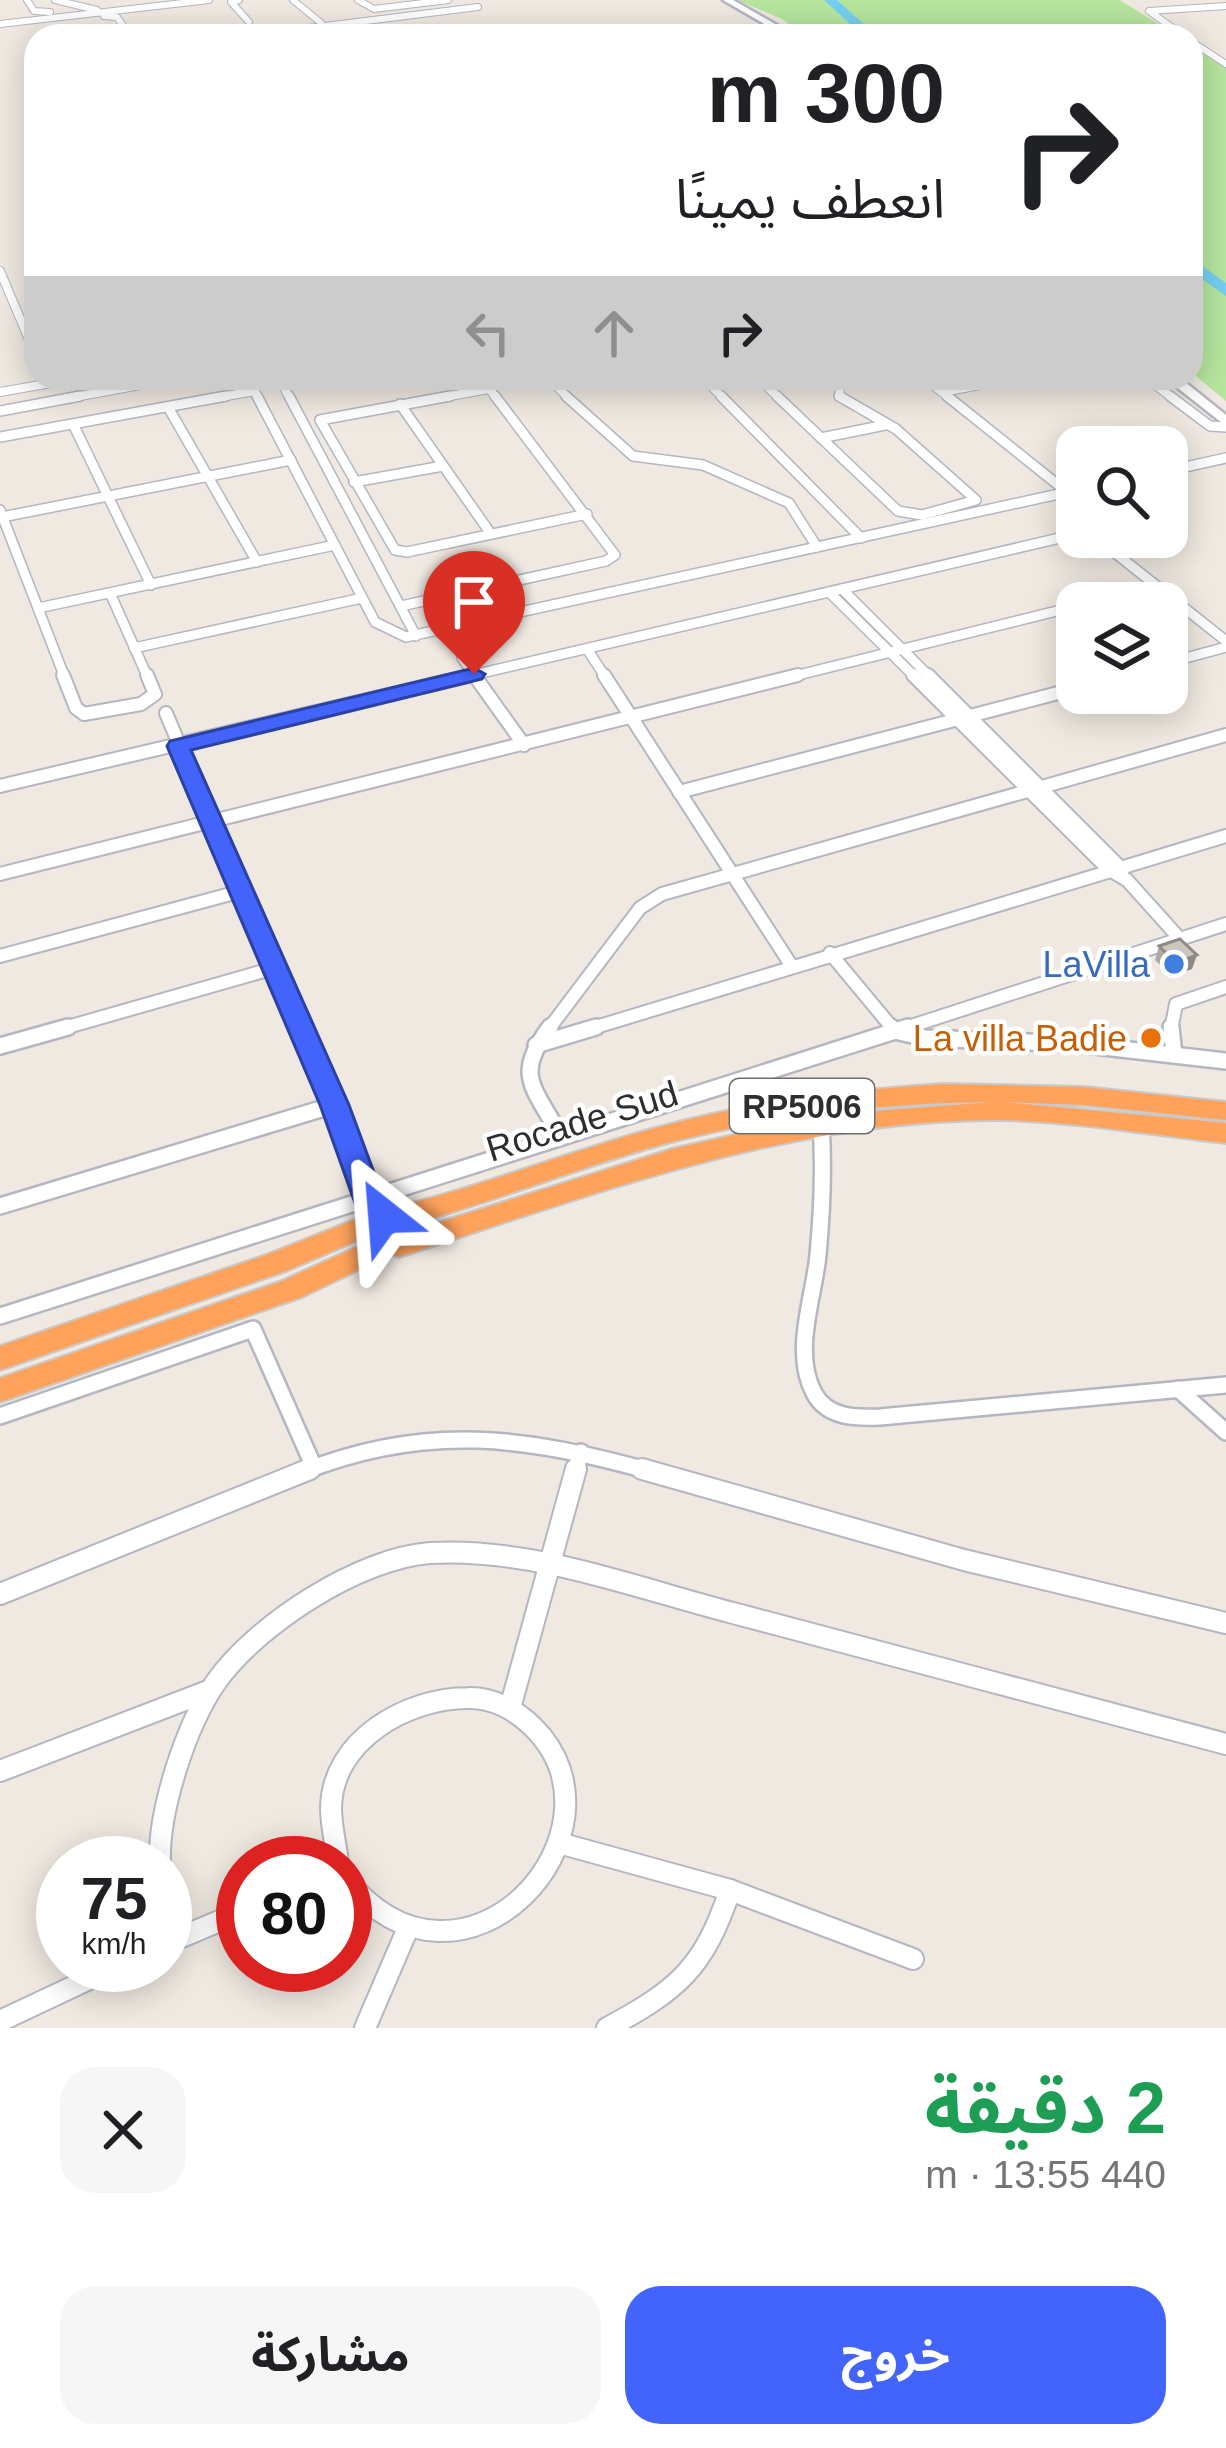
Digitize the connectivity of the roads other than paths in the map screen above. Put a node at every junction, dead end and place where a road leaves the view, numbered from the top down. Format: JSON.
{"nodes":[{"id":1,"x":27,"y":0,"type":"edge"},
{"id":2,"x":55,"y":0,"type":"edge"},
{"id":3,"x":98,"y":0,"type":"edge"},
{"id":4,"x":137,"y":0,"type":"edge"},
{"id":5,"x":209,"y":0,"type":"edge"},
{"id":6,"x":239,"y":0,"type":"edge"},
{"id":7,"x":293,"y":0,"type":"edge"},
{"id":8,"x":358,"y":0,"type":"edge"},
{"id":9,"x":448,"y":0,"type":"edge"},
{"id":10,"x":727,"y":0,"type":"edge"},
{"id":11,"x":478,"y":4,"type":"edge"},
{"id":12,"x":79,"y":5,"type":"junction"},
{"id":13,"x":1226,"y":5,"type":"edge"},
{"id":14,"x":1208,"y":7,"type":"junction"},
{"id":15,"x":104,"y":11,"type":"junction"},
{"id":16,"x":74,"y":16,"type":"junction"},
{"id":17,"x":1226,"y":18,"type":"edge"},
{"id":18,"x":249,"y":22,"type":"dead end"},
{"id":19,"x":0,"y":24,"type":"edge"},
{"id":20,"x":121,"y":24,"type":"edge"},
{"id":21,"x":324,"y":24,"type":"joint"},
{"id":22,"x":770,"y":24,"type":"edge"},
{"id":23,"x":1167,"y":24,"type":"edge"},
{"id":24,"x":0,"y":272,"type":"edge"},
{"id":25,"x":17,"y":312,"type":"junction"},
{"id":26,"x":0,"y":314,"type":"edge"},
{"id":27,"x":24,"y":328,"type":"edge"},
{"id":28,"x":74,"y":390,"type":"edge"},
{"id":29,"x":114,"y":390,"type":"edge"},
{"id":30,"x":286,"y":390,"type":"edge"},
{"id":31,"x":478,"y":390,"type":"edge"},
{"id":32,"x":491,"y":390,"type":"edge"},
{"id":33,"x":560,"y":390,"type":"edge"},
{"id":34,"x":716,"y":390,"type":"edge"},
{"id":35,"x":771,"y":390,"type":"edge"},
{"id":36,"x":840,"y":390,"type":"edge"},
{"id":37,"x":939,"y":390,"type":"edge"},
{"id":38,"x":953,"y":390,"type":"edge"},
{"id":39,"x":1162,"y":390,"type":"edge"},
{"id":40,"x":1186,"y":390,"type":"edge"},
{"id":41,"x":255,"y":391,"type":"joint"},
{"id":42,"x":942,"y":392,"type":"junction"},
{"id":43,"x":87,"y":395,"type":"junction"},
{"id":44,"x":400,"y":404,"type":"junction"},
{"id":45,"x":168,"y":406,"type":"junction"},
{"id":46,"x":0,"y":408,"type":"edge"},
{"id":47,"x":99,"y":419,"type":"junction"},
{"id":48,"x":73,"y":424,"type":"junction"},
{"id":49,"x":1226,"y":424,"type":"edge"},
{"id":50,"x":885,"y":425,"type":"junction"},
{"id":51,"x":0,"y":437,"type":"edge"},
{"id":52,"x":821,"y":438,"type":"junction"},
{"id":53,"x":1226,"y":458,"type":"edge"},
{"id":54,"x":291,"y":460,"type":"junction"},
{"id":55,"x":443,"y":466,"type":"junction"},
{"id":56,"x":1188,"y":466,"type":"edge"},
{"id":57,"x":208,"y":476,"type":"junction"},
{"id":58,"x":1056,"y":479,"type":"edge"},
{"id":59,"x":354,"y":482,"type":"junction"},
{"id":60,"x":1056,"y":494,"type":"edge"},
{"id":61,"x":108,"y":496,"type":"junction"},
{"id":62,"x":1,"y":513,"type":"edge"},
{"id":63,"x":587,"y":514,"type":"junction"},
{"id":64,"x":947,"y":514,"type":"junction"},
{"id":65,"x":491,"y":535,"type":"junction"},
{"id":66,"x":861,"y":538,"type":"junction"},
{"id":67,"x":1056,"y":539,"type":"edge"},
{"id":68,"x":335,"y":545,"type":"junction"},
{"id":69,"x":817,"y":547,"type":"junction"},
{"id":70,"x":1121,"y":558,"type":"edge"},
{"id":71,"x":257,"y":562,"type":"junction"},
{"id":72,"x":1151,"y":582,"type":"edge"},
{"id":73,"x":151,"y":584,"type":"junction"},
{"id":74,"x":836,"y":591,"type":"junction"},
{"id":75,"x":110,"y":593,"type":"junction"},
{"id":76,"x":362,"y":598,"type":"junction"},
{"id":77,"x":400,"y":606,"type":"junction"},
{"id":78,"x":38,"y":608,"type":"junction"},
{"id":79,"x":1056,"y":611,"type":"edge"},
{"id":80,"x":1188,"y":613,"type":"edge"},
{"id":81,"x":416,"y":636,"type":"junction"},
{"id":82,"x":1226,"y":644,"type":"edge"},
{"id":83,"x":134,"y":648,"type":"junction"},
{"id":84,"x":587,"y":650,"type":"junction"},
{"id":85,"x":896,"y":652,"type":"junction"},
{"id":86,"x":1188,"y":656,"type":"edge"},
{"id":87,"x":462,"y":658,"type":"dead end"},
{"id":88,"x":474,"y":674,"type":"junction"},
{"id":89,"x":1056,"y":694,"type":"edge"},
{"id":90,"x":166,"y":713,"type":"dead end"},
{"id":91,"x":632,"y":718,"type":"junction"},
{"id":92,"x":963,"y":719,"type":"junction"},
{"id":93,"x":1226,"y":735,"type":"edge"},
{"id":94,"x":178,"y":746,"type":"junction"},
{"id":95,"x":524,"y":746,"type":"junction"},
{"id":96,"x":0,"y":786,"type":"edge"},
{"id":97,"x":1034,"y":789,"type":"junction"},
{"id":98,"x":679,"y":792,"type":"junction"},
{"id":99,"x":212,"y":823,"type":"junction"},
{"id":100,"x":1226,"y":836,"type":"edge"},
{"id":101,"x":1119,"y":872,"type":"junction"},
{"id":102,"x":0,"y":874,"type":"edge"},
{"id":103,"x":729,"y":874,"type":"junction"},
{"id":104,"x":238,"y":892,"type":"junction"},
{"id":105,"x":1226,"y":924,"type":"edge"},
{"id":106,"x":1180,"y":939,"type":"junction"},
{"id":107,"x":830,"y":953,"type":"junction"},
{"id":108,"x":0,"y":956,"type":"edge"},
{"id":109,"x":791,"y":965,"type":"junction"},
{"id":110,"x":272,"y":969,"type":"junction"},
{"id":111,"x":1223,"y":991,"type":"edge"},
{"id":112,"x":895,"y":1030,"type":"junction"},
{"id":113,"x":0,"y":1046,"type":"edge"},
{"id":114,"x":535,"y":1046,"type":"junction"},
{"id":115,"x":1174,"y":1055,"type":"junction"},
{"id":116,"x":1226,"y":1061,"type":"edge"},
{"id":117,"x":334,"y":1105,"type":"junction"},
{"id":118,"x":1226,"y":1111,"type":"edge"},
{"id":119,"x":821,"y":1124,"type":"junction"},
{"id":120,"x":1226,"y":1133,"type":"edge"},
{"id":121,"x":560,"y":1136,"type":"junction"},
{"id":122,"x":0,"y":1206,"type":"edge"},
{"id":123,"x":372,"y":1223,"type":"junction"},
{"id":124,"x":0,"y":1316,"type":"edge"},
{"id":125,"x":0,"y":1358,"type":"edge"},
{"id":126,"x":1226,"y":1384,"type":"edge"},
{"id":127,"x":1178,"y":1389,"type":"junction"},
{"id":128,"x":0,"y":1390,"type":"edge"},
{"id":129,"x":0,"y":1416,"type":"edge"},
{"id":130,"x":1226,"y":1432,"type":"edge"},
{"id":131,"x":580,"y":1452,"type":"junction"},
{"id":132,"x":313,"y":1465,"type":"junction"},
{"id":133,"x":547,"y":1564,"type":"junction"},
{"id":134,"x":0,"y":1594,"type":"edge"},
{"id":135,"x":1226,"y":1623,"type":"edge"},
{"id":136,"x":208,"y":1691,"type":"junction"},
{"id":137,"x":510,"y":1708,"type":"junction"},
{"id":138,"x":1226,"y":1744,"type":"edge"},
{"id":139,"x":0,"y":1771,"type":"edge"},
{"id":140,"x":162,"y":1836,"type":"edge"},
{"id":141,"x":332,"y":1836,"type":"edge"},
{"id":142,"x":559,"y":1843,"type":"junction"},
{"id":143,"x":730,"y":1890,"type":"junction"},
{"id":144,"x":372,"y":1909,"type":"edge"},
{"id":145,"x":408,"y":1928,"type":"junction"},
{"id":146,"x":913,"y":1959,"type":"dead end"},
{"id":147,"x":62,"y":1992,"type":"edge"},
{"id":148,"x":0,"y":2021,"type":"edge"},
{"id":149,"x":365,"y":2028,"type":"edge"},
{"id":150,"x":608,"y":2028,"type":"edge"}],
"edges":[{"from":1,"to":15,"type":"street"},
{"from":2,"to":12,"type":"street"},
{"from":3,"to":12,"type":"street"},
{"from":4,"to":15,"type":"street"},
{"from":5,"to":15,"type":"street"},
{"from":6,"to":18,"type":"street"},
{"from":7,"to":21,"type":"street"},
{"from":8,"to":9,"type":"street"},
{"from":10,"to":22,"type":"street"},
{"from":11,"to":21,"type":"street"},
{"from":12,"to":15,"type":"street"},
{"from":13,"to":14,"type":"street"},
{"from":14,"to":17,"type":"street"},
{"from":14,"to":23,"type":"street"},
{"from":15,"to":16,"type":"street"},
{"from":16,"to":19,"type":"street"},
{"from":16,"to":20,"type":"street"},
{"from":24,"to":25,"type":"street"},
{"from":25,"to":26,"type":"street"},
{"from":25,"to":27,"type":"street"},
{"from":28,"to":46,"type":"street"},
{"from":29,"to":43,"type":"street"},
{"from":30,"to":77,"type":"street"},
{"from":31,"to":44,"type":"street"},
{"from":32,"to":63,"type":"street"},
{"from":33,"to":69,"type":"street"},
{"from":34,"to":66,"type":"street"},
{"from":35,"to":52,"type":"street"},
{"from":36,"to":50,"type":"street"},
{"from":37,"to":42,"type":"street"},
{"from":38,"to":42,"type":"street"},
{"from":39,"to":49,"type":"street"},
{"from":40,"to":49,"type":"street"},
{"from":41,"to":45,"type":"street"},
{"from":41,"to":54,"type":"street"},
{"from":42,"to":58,"type":"street"},
{"from":43,"to":46,"type":"street"},
{"from":43,"to":47,"type":"street"},
{"from":44,"to":55,"type":"street"},
{"from":44,"to":59,"type":"street"},
{"from":45,"to":47,"type":"street"},
{"from":45,"to":57,"type":"street"},
{"from":47,"to":48,"type":"street"},
{"from":48,"to":51,"type":"street"},
{"from":48,"to":61,"type":"street"},
{"from":50,"to":52,"type":"street"},
{"from":50,"to":64,"type":"street"},
{"from":52,"to":64,"type":"street"},
{"from":53,"to":56,"type":"street"},
{"from":54,"to":57,"type":"street"},
{"from":54,"to":68,"type":"street"},
{"from":55,"to":59,"type":"street"},
{"from":55,"to":65,"type":"street"},
{"from":57,"to":61,"type":"street"},
{"from":57,"to":71,"type":"street"},
{"from":59,"to":65,"type":"street"},
{"from":60,"to":64,"type":"street"},
{"from":61,"to":62,"type":"street"},
{"from":61,"to":73,"type":"street"},
{"from":62,"to":78,"type":"street"},
{"from":63,"to":65,"type":"street"},
{"from":63,"to":77,"type":"street"},
{"from":64,"to":66,"type":"street"},
{"from":66,"to":69,"type":"street"},
{"from":67,"to":74,"type":"street"},
{"from":68,"to":71,"type":"street"},
{"from":68,"to":76,"type":"street"},
{"from":69,"to":81,"type":"street"},
{"from":70,"to":72,"type":"street"},
{"from":71,"to":73,"type":"street"},
{"from":73,"to":75,"type":"street"},
{"from":74,"to":84,"type":"street"},
{"from":74,"to":85,"type":"street"},
{"from":75,"to":78,"type":"street"},
{"from":75,"to":83,"type":"street"},
{"from":76,"to":81,"type":"street"},
{"from":76,"to":83,"type":"street"},
{"from":77,"to":81,"type":"street"},
{"from":78,"to":83,"type":"street"},
{"from":79,"to":85,"type":"street"},
{"from":80,"to":82,"type":"street"},
{"from":82,"to":86,"type":"street"},
{"from":84,"to":88,"type":"street"},
{"from":84,"to":91,"type":"street"},
{"from":85,"to":91,"type":"street"},
{"from":85,"to":92,"type":"street"},
{"from":87,"to":88,"type":"street"},
{"from":88,"to":94,"type":"street"},
{"from":88,"to":95,"type":"street"},
{"from":89,"to":92,"type":"street"},
{"from":90,"to":94,"type":"street"},
{"from":91,"to":95,"type":"street"},
{"from":91,"to":98,"type":"street"},
{"from":92,"to":97,"type":"street"},
{"from":92,"to":98,"type":"street"},
{"from":93,"to":97,"type":"street"},
{"from":94,"to":96,"type":"street"},
{"from":94,"to":99,"type":"street"},
{"from":95,"to":99,"type":"street"},
{"from":97,"to":101,"type":"street"},
{"from":97,"to":103,"type":"street"},
{"from":98,"to":103,"type":"street"},
{"from":99,"to":102,"type":"street"},
{"from":99,"to":104,"type":"street"},
{"from":100,"to":101,"type":"street"},
{"from":101,"to":106,"type":"street"},
{"from":101,"to":107,"type":"street"},
{"from":103,"to":109,"type":"street"},
{"from":103,"to":114,"type":"street"},
{"from":104,"to":108,"type":"street"},
{"from":104,"to":110,"type":"street"},
{"from":105,"to":106,"type":"street"},
{"from":106,"to":112,"type":"street"},
{"from":107,"to":109,"type":"street"},
{"from":107,"to":112,"type":"street"},
{"from":109,"to":114,"type":"street"},
{"from":110,"to":113,"type":"street"},
{"from":110,"to":117,"type":"street"},
{"from":111,"to":115,"type":"street"},
{"from":112,"to":115,"type":"street"},
{"from":112,"to":121,"type":"street"},
{"from":114,"to":121,"type":"street"},
{"from":115,"to":116,"type":"street"},
{"from":117,"to":122,"type":"street"},
{"from":117,"to":123,"type":"street"},
{"from":118,"to":123,"type":"highway","name":"Rocade Sud","number":"RP5006"},
{"from":119,"to":120,"type":"highway","name":"Rocade Sud","number":"RP5006"},
{"from":119,"to":123,"type":"highway","name":"Rocade Sud","number":"RP5006"},
{"from":119,"to":127,"type":"street"},
{"from":121,"to":123,"type":"street"},
{"from":123,"to":124,"type":"street"},
{"from":123,"to":125,"type":"highway","name":"Rocade Sud","number":"RP5006"},
{"from":123,"to":128,"type":"highway","name":"Rocade Sud","number":"RP5006"},
{"from":126,"to":127,"type":"street"},
{"from":127,"to":130,"type":"street"},
{"from":129,"to":132,"type":"street"},
{"from":131,"to":132,"type":"street"},
{"from":131,"to":133,"type":"street"},
{"from":131,"to":135,"type":"street"},
{"from":132,"to":134,"type":"street"},
{"from":133,"to":136,"type":"street"},
{"from":133,"to":137,"type":"street"},
{"from":133,"to":138,"type":"street"},
{"from":136,"to":139,"type":"street"},
{"from":136,"to":140,"type":"street"},
{"from":137,"to":141,"type":"street"},
{"from":137,"to":142,"type":"street"},
{"from":142,"to":143,"type":"street"},
{"from":142,"to":145,"type":"street"},
{"from":143,"to":146,"type":"street"},
{"from":143,"to":150,"type":"street"},
{"from":144,"to":145,"type":"street"},
{"from":145,"to":149,"type":"street"},
{"from":147,"to":148,"type":"street"}]}
